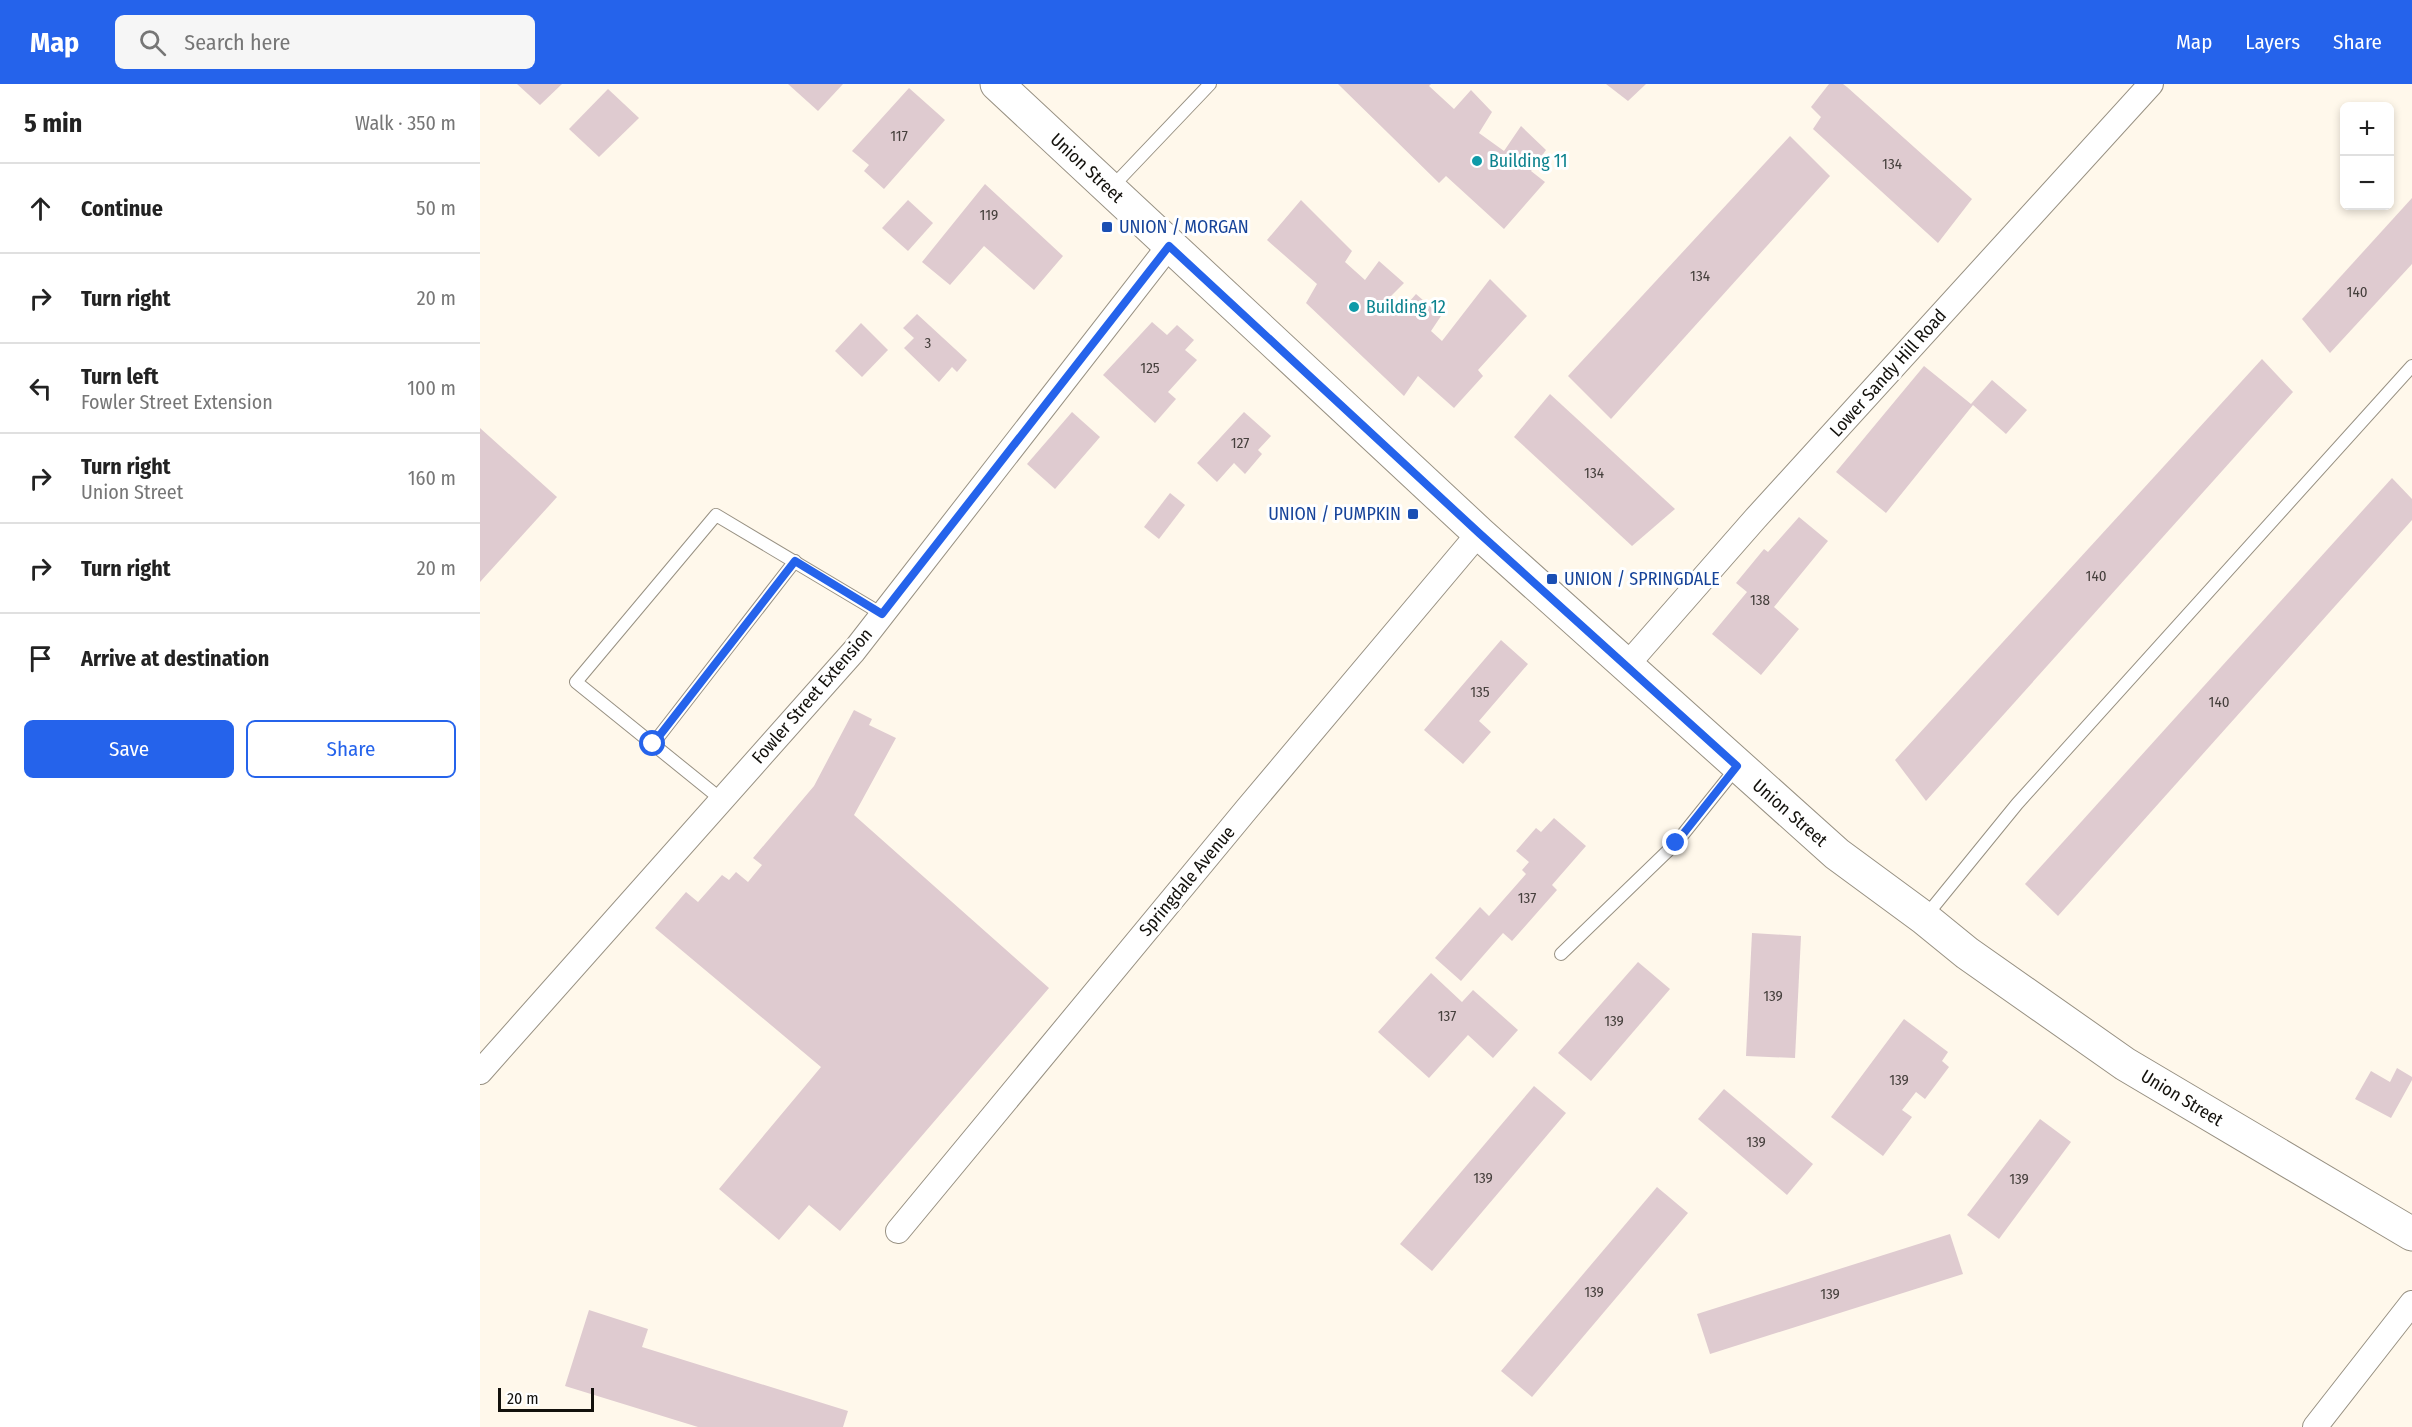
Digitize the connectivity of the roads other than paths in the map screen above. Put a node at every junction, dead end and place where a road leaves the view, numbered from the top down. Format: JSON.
{"nodes":[{"id":1,"x":997,"y":84,"type":"edge"},
{"id":2,"x":1210,"y":84,"type":"edge"},
{"id":3,"x":2151,"y":84,"type":"edge"},
{"id":4,"x":1110,"y":189,"type":"junction"},
{"id":5,"x":1169,"y":246,"type":"junction"},
{"id":6,"x":2412,"y":366,"type":"edge"},
{"id":7,"x":1479,"y":533,"type":"junction"},
{"id":8,"x":795,"y":561,"type":"junction"},
{"id":9,"x":882,"y":614,"type":"junction"},
{"id":10,"x":1627,"y":665,"type":"junction"},
{"id":11,"x":653,"y":744,"type":"junction"},
{"id":12,"x":1737,"y":766,"type":"junction"},
{"id":13,"x":722,"y":800,"type":"junction"},
{"id":14,"x":1924,"y":918,"type":"junction"},
{"id":15,"x":1561,"y":954,"type":"dead end"},
{"id":16,"x":480,"y":1072,"type":"edge"},
{"id":17,"x":898,"y":1232,"type":"dead end"},
{"id":18,"x":2412,"y":1234,"type":"edge"},
{"id":19,"x":2412,"y":1303,"type":"edge"},
{"id":20,"x":2315,"y":1427,"type":"edge"}],
"edges":[{"from":1,"to":4,"type":"main road","name":"Union Street"},
{"from":2,"to":4,"type":"lane"},
{"from":3,"to":10,"type":"street","name":"Lower Sandy Hill Road"},
{"from":4,"to":5,"type":"main road","name":"Union Street"},
{"from":5,"to":7,"type":"main road","name":"Union Street"},
{"from":5,"to":9,"type":"street","name":"Fowler Street Extension"},
{"from":6,"to":14,"type":"lane"},
{"from":7,"to":10,"type":"main road","name":"Union Street"},
{"from":7,"to":17,"type":"street","name":"Springdale Avenue"},
{"from":8,"to":9,"type":"lane"},
{"from":8,"to":11,"type":"lane"},
{"from":8,"to":11,"type":"lane"},
{"from":9,"to":13,"type":"street","name":"Fowler Street Extension"},
{"from":10,"to":12,"type":"main road","name":"Union Street"},
{"from":11,"to":13,"type":"lane"},
{"from":12,"to":14,"type":"main road","name":"Union Street"},
{"from":12,"to":15,"type":"lane"},
{"from":13,"to":16,"type":"street","name":"Fowler Street Extension"},
{"from":14,"to":18,"type":"main road","name":"Union Street"},
{"from":19,"to":20,"type":"street"}]}
